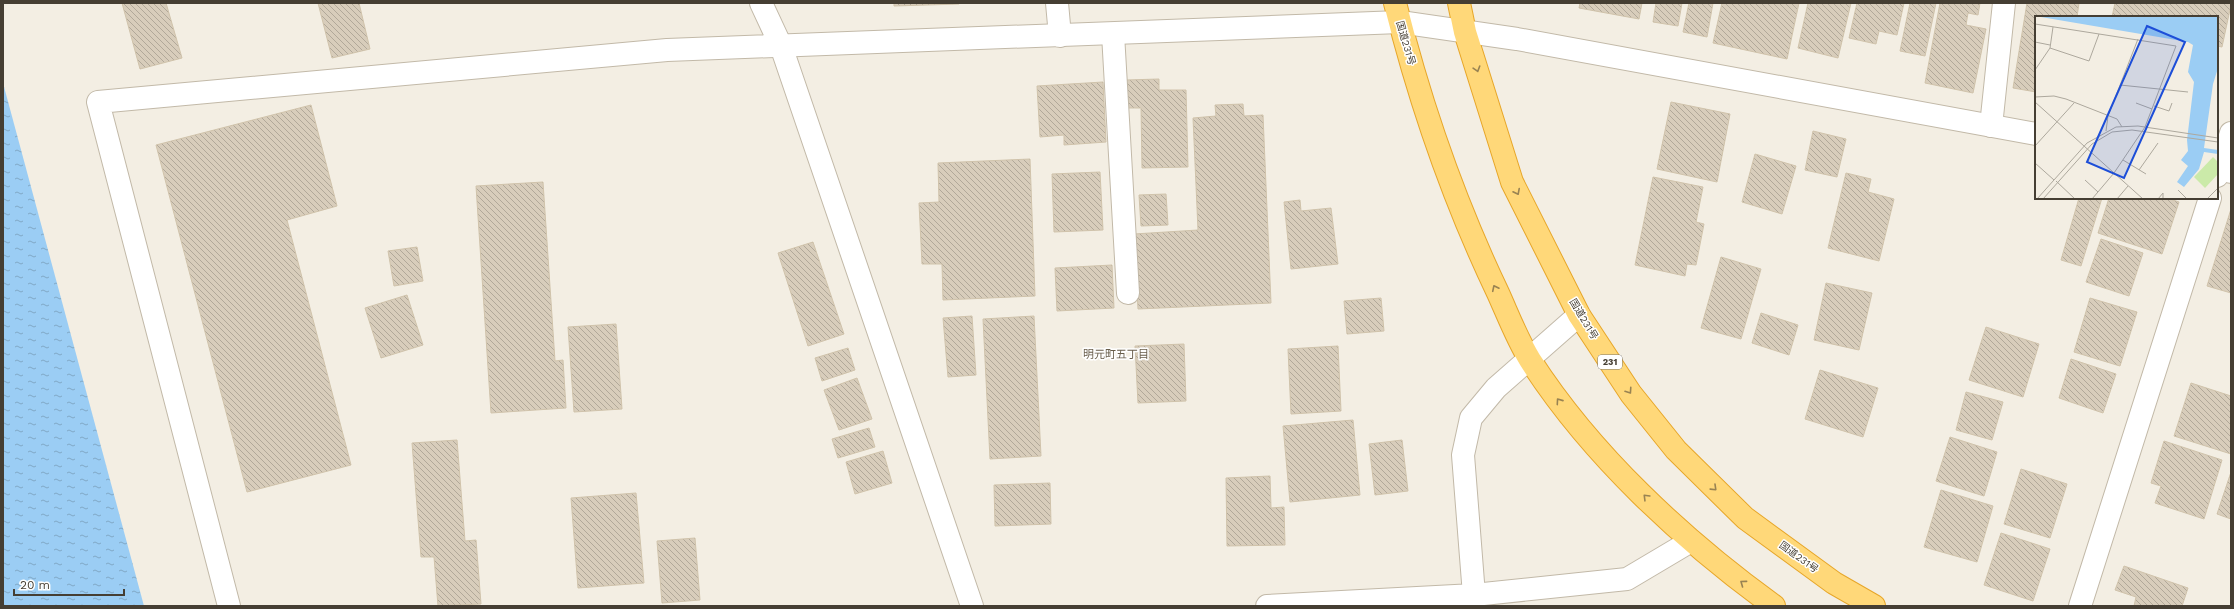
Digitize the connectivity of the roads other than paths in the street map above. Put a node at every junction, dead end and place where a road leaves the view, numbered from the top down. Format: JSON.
{"nodes":[{"id":1,"x":760,"y":3,"type":"edge"},
{"id":2,"x":1057,"y":3,"type":"edge"},
{"id":3,"x":1458,"y":3,"type":"edge"},
{"id":4,"x":2004,"y":3,"type":"edge"},
{"id":5,"x":1398,"y":12,"type":"edge"},
{"id":6,"x":1465,"y":32,"type":"junction"},
{"id":7,"x":1113,"y":34,"type":"junction"},
{"id":8,"x":1060,"y":36,"type":"junction"},
{"id":9,"x":781,"y":46,"type":"junction"},
{"id":10,"x":1991,"y":126,"type":"junction"},
{"id":11,"x":2231,"y":133,"type":"edge"},
{"id":12,"x":2035,"y":134,"type":"edge"},
{"id":13,"x":2221,"y":171,"type":"edge"},
{"id":14,"x":2210,"y":199,"type":"edge"},
{"id":15,"x":1128,"y":293,"type":"dead end"},
{"id":16,"x":1579,"y":315,"type":"junction"},
{"id":17,"x":1529,"y":358,"type":"junction"},
{"id":18,"x":1691,"y":541,"type":"junction"},
{"id":19,"x":1475,"y":601,"type":"edge"},
{"id":20,"x":230,"y":606,"type":"edge"},
{"id":21,"x":972,"y":606,"type":"edge"},
{"id":22,"x":1267,"y":606,"type":"edge"},
{"id":23,"x":1774,"y":606,"type":"edge"},
{"id":24,"x":1874,"y":606,"type":"edge"},
{"id":25,"x":2080,"y":606,"type":"edge"}],
"edges":[{"from":1,"to":9,"type":"street"},
{"from":2,"to":8,"type":"street"},
{"from":3,"to":6,"type":"highway","name":"国道231号","number":"231"},
{"from":4,"to":10,"type":"street"},
{"from":5,"to":6,"type":"street"},
{"from":5,"to":7,"type":"street"},
{"from":17,"to":5,"type":"highway","name":"国道231号","one_way":true},
{"from":6,"to":10,"type":"street"},
{"from":6,"to":16,"type":"highway","name":"国道231号","number":"231","one_way":true},
{"from":7,"to":8,"type":"street"},
{"from":7,"to":15,"type":"street"},
{"from":8,"to":9,"type":"street"},
{"from":9,"to":20,"type":"street"},
{"from":9,"to":21,"type":"street"},
{"from":10,"to":12,"type":"street"},
{"from":11,"to":13,"type":"street"},
{"from":14,"to":25,"type":"street"},
{"from":16,"to":17,"type":"street"},
{"from":16,"to":24,"type":"highway","name":"国道231号","number":"231","one_way":true},
{"from":18,"to":17,"type":"highway","name":"国道231号","one_way":true},
{"from":17,"to":19,"type":"street"},
{"from":18,"to":19,"type":"street"},
{"from":23,"to":18,"type":"highway","name":"国道231号","one_way":true},
{"from":19,"to":22,"type":"street"}]}
